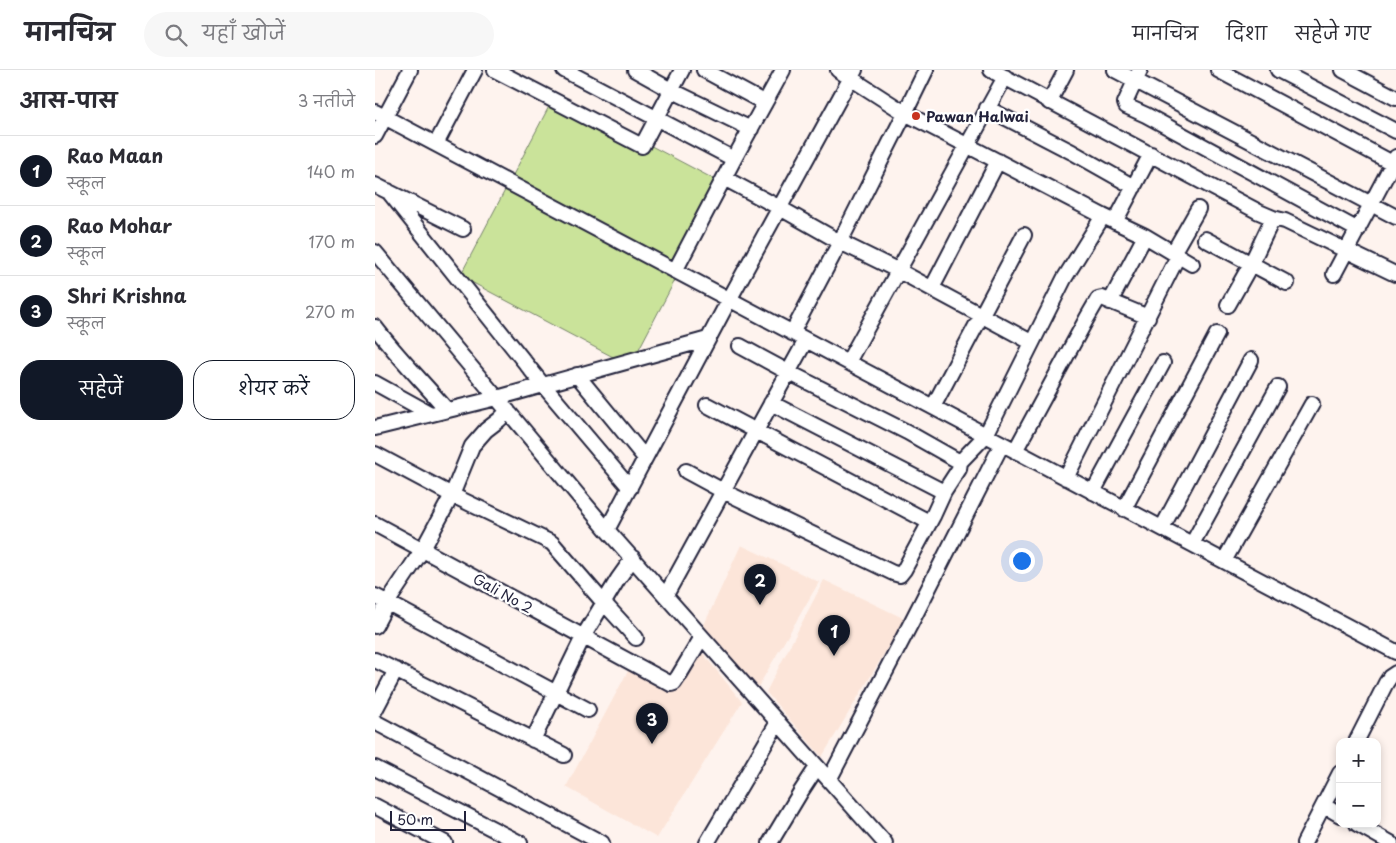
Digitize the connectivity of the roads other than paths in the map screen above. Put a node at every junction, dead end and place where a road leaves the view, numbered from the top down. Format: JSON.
{"nodes":[{"id":1,"x":410,"y":70,"type":"edge"},
{"id":2,"x":475,"y":70,"type":"edge"},
{"id":3,"x":495,"y":70,"type":"edge"},
{"id":4,"x":564,"y":70,"type":"edge"},
{"id":5,"x":635,"y":70,"type":"edge"},
{"id":6,"x":682,"y":70,"type":"edge"},
{"id":7,"x":704,"y":70,"type":"edge"},
{"id":8,"x":837,"y":70,"type":"edge"},
{"id":9,"x":925,"y":70,"type":"edge"},
{"id":10,"x":991,"y":70,"type":"edge"},
{"id":11,"x":1066,"y":70,"type":"edge"},
{"id":12,"x":1115,"y":70,"type":"edge"},
{"id":13,"x":1218,"y":70,"type":"edge"},
{"id":14,"x":1343,"y":70,"type":"edge"},
{"id":15,"x":781,"y":71,"type":"edge"},
{"id":16,"x":1283,"y":71,"type":"edge"},
{"id":17,"x":853,"y":74,"type":"edge"},
{"id":18,"x":1138,"y":75,"type":"edge"},
{"id":19,"x":1005,"y":77,"type":"junction"},
{"id":20,"x":671,"y":90,"type":"junction"},
{"id":21,"x":1396,"y":98,"type":"edge"},
{"id":22,"x":1049,"y":102,"type":"junction"},
{"id":23,"x":765,"y":103,"type":"junction"},
{"id":24,"x":987,"y":108,"type":"junction"},
{"id":25,"x":905,"y":113,"type":"junction"},
{"id":26,"x":380,"y":115,"type":"edge"},
{"id":27,"x":657,"y":119,"type":"junction"},
{"id":28,"x":751,"y":129,"type":"junction"},
{"id":29,"x":1396,"y":131,"type":"edge"},
{"id":30,"x":375,"y":136,"type":"edge"},
{"id":31,"x":436,"y":144,"type":"junction"},
{"id":32,"x":966,"y":146,"type":"junction"},
{"id":33,"x":1151,"y":154,"type":"junction"},
{"id":34,"x":734,"y":160,"type":"junction"},
{"id":35,"x":998,"y":161,"type":"junction"},
{"id":36,"x":1395,"y":162,"type":"edge"},
{"id":37,"x":724,"y":178,"type":"junction"},
{"id":38,"x":375,"y":185,"type":"edge"},
{"id":39,"x":1133,"y":187,"type":"junction"},
{"id":40,"x":388,"y":191,"type":"junction"},
{"id":41,"x":1371,"y":204,"type":"junction"},
{"id":42,"x":780,"y":208,"type":"junction"},
{"id":43,"x":1198,"y":210,"type":"dead end"},
{"id":44,"x":1396,"y":217,"type":"edge"},
{"id":45,"x":1273,"y":218,"type":"junction"},
{"id":46,"x":1109,"y":219,"type":"junction"},
{"id":47,"x":463,"y":229,"type":"dead end"},
{"id":48,"x":1357,"y":230,"type":"junction"},
{"id":49,"x":1024,"y":235,"type":"dead end"},
{"id":50,"x":1145,"y":236,"type":"junction"},
{"id":51,"x":1205,"y":239,"type":"dead end"},
{"id":52,"x":840,"y":242,"type":"junction"},
{"id":53,"x":1347,"y":251,"type":"junction"},
{"id":54,"x":375,"y":252,"type":"edge"},
{"id":55,"x":1176,"y":254,"type":"junction"},
{"id":56,"x":1193,"y":264,"type":"dead end"},
{"id":57,"x":1251,"y":264,"type":"junction"},
{"id":58,"x":899,"y":270,"type":"junction"},
{"id":59,"x":675,"y":271,"type":"junction"},
{"id":60,"x":1334,"y":274,"type":"dead end"},
{"id":61,"x":1395,"y":274,"type":"edge"},
{"id":62,"x":1287,"y":283,"type":"dead end"},
{"id":63,"x":932,"y":288,"type":"junction"},
{"id":64,"x":729,"y":300,"type":"junction"},
{"id":65,"x":1109,"y":302,"type":"junction"},
{"id":66,"x":1228,"y":305,"type":"dead end"},
{"id":67,"x":982,"y":315,"type":"junction"},
{"id":68,"x":1148,"y":317,"type":"junction"},
{"id":69,"x":375,"y":327,"type":"edge"},
{"id":70,"x":791,"y":333,"type":"junction"},
{"id":71,"x":1217,"y":334,"type":"dead end"},
{"id":72,"x":708,"y":339,"type":"junction"},
{"id":73,"x":806,"y":340,"type":"junction"},
{"id":74,"x":1031,"y":342,"type":"junction"},
{"id":75,"x":381,"y":343,"type":"edge"},
{"id":76,"x":740,"y":346,"type":"dead end"},
{"id":77,"x":1251,"y":360,"type":"dead end"},
{"id":78,"x":848,"y":362,"type":"junction"},
{"id":79,"x":1163,"y":363,"type":"dead end"},
{"id":80,"x":788,"y":372,"type":"junction"},
{"id":81,"x":577,"y":376,"type":"junction"},
{"id":82,"x":375,"y":383,"type":"edge"},
{"id":83,"x":543,"y":385,"type":"junction"},
{"id":84,"x":1278,"y":387,"type":"dead end"},
{"id":85,"x":497,"y":398,"type":"junction"},
{"id":86,"x":771,"y":403,"type":"junction"},
{"id":87,"x":1312,"y":404,"type":"dead end"},
{"id":88,"x":707,"y":405,"type":"dead end"},
{"id":89,"x":933,"y":407,"type":"junction"},
{"id":90,"x":447,"y":410,"type":"junction"},
{"id":91,"x":507,"y":411,"type":"junction"},
{"id":92,"x":431,"y":414,"type":"junction"},
{"id":93,"x":377,"y":426,"type":"edge"},
{"id":94,"x":756,"y":432,"type":"junction"},
{"id":95,"x":986,"y":435,"type":"junction"},
{"id":96,"x":1002,"y":444,"type":"junction"},
{"id":97,"x":1015,"y":451,"type":"junction"},
{"id":98,"x":375,"y":454,"type":"edge"},
{"id":99,"x":645,"y":458,"type":"junction"},
{"id":100,"x":960,"y":462,"type":"junction"},
{"id":101,"x":685,"y":471,"type":"dead end"},
{"id":102,"x":1066,"y":478,"type":"junction"},
{"id":103,"x":630,"y":488,"type":"junction"},
{"id":104,"x":723,"y":491,"type":"junction"},
{"id":105,"x":945,"y":492,"type":"junction"},
{"id":106,"x":1093,"y":492,"type":"junction"},
{"id":107,"x":452,"y":495,"type":"junction"},
{"id":108,"x":1124,"y":508,"type":"junction"},
{"id":109,"x":929,"y":522,"type":"junction"},
{"id":110,"x":375,"y":524,"type":"edge"},
{"id":111,"x":1162,"y":528,"type":"junction"},
{"id":112,"x":607,"y":530,"type":"junction"},
{"id":113,"x":1192,"y":544,"type":"junction"},
{"id":114,"x":423,"y":549,"type":"junction"},
{"id":115,"x":633,"y":558,"type":"junction"},
{"id":116,"x":1224,"y":561,"type":"junction"},
{"id":117,"x":666,"y":596,"type":"junction"},
{"id":118,"x":381,"y":600,"type":"edge"},
{"id":119,"x":603,"y":603,"type":"junction"},
{"id":120,"x":375,"y":626,"type":"edge"},
{"id":121,"x":583,"y":637,"type":"junction"},
{"id":122,"x":702,"y":637,"type":"junction"},
{"id":123,"x":636,"y":638,"type":"dead end"},
{"id":124,"x":1396,"y":652,"type":"edge"},
{"id":125,"x":375,"y":660,"type":"edge"},
{"id":126,"x":396,"y":670,"type":"junction"},
{"id":127,"x":1396,"y":673,"type":"edge"},
{"id":128,"x":557,"y":694,"type":"junction"},
{"id":129,"x":375,"y":710,"type":"edge"},
{"id":130,"x":588,"y":710,"type":"dead end"},
{"id":131,"x":375,"y":722,"type":"edge"},
{"id":132,"x":778,"y":722,"type":"junction"},
{"id":133,"x":1358,"y":738,"type":"edge"},
{"id":134,"x":533,"y":740,"type":"junction"},
{"id":135,"x":564,"y":755,"type":"dead end"},
{"id":136,"x":817,"y":767,"type":"junction"},
{"id":137,"x":375,"y":768,"type":"edge"},
{"id":138,"x":829,"y":780,"type":"junction"},
{"id":139,"x":1336,"y":781,"type":"edge"},
{"id":140,"x":375,"y":806,"type":"edge"},
{"id":141,"x":1364,"y":828,"type":"edge"},
{"id":142,"x":445,"y":843,"type":"edge"},
{"id":143,"x":519,"y":843,"type":"edge"},
{"id":144,"x":602,"y":843,"type":"edge"},
{"id":145,"x":707,"y":843,"type":"edge"},
{"id":146,"x":770,"y":843,"type":"edge"},
{"id":147,"x":885,"y":843,"type":"edge"},
{"id":148,"x":1304,"y":843,"type":"edge"},
{"id":149,"x":1389,"y":843,"type":"edge"}],
"edges":[{"from":1,"to":26,"type":"street"},
{"from":2,"to":31,"type":"street"},
{"from":3,"to":27,"type":"street"},
{"from":4,"to":27,"type":"street"},
{"from":5,"to":20,"type":"street"},
{"from":6,"to":20,"type":"street"},
{"from":7,"to":23,"type":"street"},
{"from":8,"to":17,"type":"street"},
{"from":9,"to":25,"type":"street"},
{"from":10,"to":19,"type":"street"},
{"from":11,"to":22,"type":"street"},
{"from":12,"to":18,"type":"street"},
{"from":13,"to":36,"type":"street"},
{"from":14,"to":21,"type":"street"},
{"from":15,"to":23,"type":"street"},
{"from":16,"to":29,"type":"street"},
{"from":17,"to":25,"type":"street"},
{"from":17,"to":42,"type":"street"},
{"from":18,"to":41,"type":"street"},
{"from":18,"to":48,"type":"street"},
{"from":19,"to":22,"type":"street"},
{"from":19,"to":24,"type":"street"},
{"from":20,"to":27,"type":"street"},
{"from":20,"to":28,"type":"street"},
{"from":22,"to":33,"type":"street"},
{"from":23,"to":28,"type":"street"},
{"from":24,"to":32,"type":"street"},
{"from":24,"to":39,"type":"street"},
{"from":25,"to":32,"type":"street"},
{"from":25,"to":52,"type":"street"},
{"from":26,"to":30,"type":"street"},
{"from":26,"to":31,"type":"street"},
{"from":27,"to":34,"type":"street"},
{"from":28,"to":34,"type":"street"},
{"from":31,"to":59,"type":"street"},
{"from":32,"to":35,"type":"street"},
{"from":32,"to":58,"type":"street"},
{"from":33,"to":39,"type":"street"},
{"from":33,"to":45,"type":"street"},
{"from":34,"to":37,"type":"street"},
{"from":35,"to":46,"type":"street"},
{"from":35,"to":63,"type":"street"},
{"from":36,"to":41,"type":"street"},
{"from":37,"to":42,"type":"street"},
{"from":37,"to":59,"type":"street"},
{"from":38,"to":40,"type":"street"},
{"from":39,"to":46,"type":"street"},
{"from":40,"to":47,"type":"street"},
{"from":40,"to":83,"type":"street"},
{"from":41,"to":44,"type":"street"},
{"from":41,"to":48,"type":"street"},
{"from":42,"to":52,"type":"street"},
{"from":42,"to":64,"type":"street"},
{"from":43,"to":55,"type":"street"},
{"from":45,"to":53,"type":"street"},
{"from":45,"to":57,"type":"street"},
{"from":46,"to":50,"type":"street"},
{"from":46,"to":74,"type":"street"},
{"from":48,"to":53,"type":"street"},
{"from":49,"to":67,"type":"street"},
{"from":50,"to":55,"type":"street"},
{"from":50,"to":65,"type":"street"},
{"from":51,"to":57,"type":"street"},
{"from":52,"to":58,"type":"street"},
{"from":52,"to":70,"type":"street"},
{"from":53,"to":60,"type":"street"},
{"from":53,"to":61,"type":"street"},
{"from":54,"to":85,"type":"street"},
{"from":55,"to":56,"type":"street"},
{"from":55,"to":68,"type":"street"},
{"from":57,"to":62,"type":"street"},
{"from":57,"to":66,"type":"street"},
{"from":58,"to":63,"type":"street"},
{"from":58,"to":78,"type":"street"},
{"from":59,"to":64,"type":"street"},
{"from":63,"to":67,"type":"street"},
{"from":64,"to":70,"type":"street"},
{"from":64,"to":72,"type":"street"},
{"from":65,"to":68,"type":"street"},
{"from":65,"to":97,"type":"street"},
{"from":67,"to":74,"type":"street"},
{"from":67,"to":89,"type":"street"},
{"from":68,"to":102,"type":"street"},
{"from":69,"to":75,"type":"street"},
{"from":70,"to":73,"type":"street"},
{"from":71,"to":108,"type":"street"},
{"from":72,"to":81,"type":"street"},
{"from":72,"to":99,"type":"street"},
{"from":73,"to":78,"type":"street"},
{"from":73,"to":80,"type":"street"},
{"from":74,"to":95,"type":"street"},
{"from":75,"to":90,"type":"street"},
{"from":76,"to":80,"type":"street"},
{"from":77,"to":111,"type":"street"},
{"from":78,"to":89,"type":"street"},
{"from":79,"to":106,"type":"street"},
{"from":80,"to":86,"type":"street"},
{"from":80,"to":100,"type":"street"},
{"from":81,"to":83,"type":"street"},
{"from":81,"to":99,"type":"street"},
{"from":82,"to":92,"type":"street"},
{"from":83,"to":85,"type":"street"},
{"from":83,"to":103,"type":"street"},
{"from":84,"to":113,"type":"street"},
{"from":85,"to":90,"type":"street"},
{"from":85,"to":91,"type":"street"},
{"from":86,"to":94,"type":"street"},
{"from":86,"to":105,"type":"street"},
{"from":87,"to":116,"type":"street"},
{"from":88,"to":94,"type":"street"},
{"from":89,"to":95,"type":"street"},
{"from":90,"to":92,"type":"street"},
{"from":91,"to":107,"type":"street"},
{"from":91,"to":112,"type":"street"},
{"from":92,"to":93,"type":"street"},
{"from":94,"to":104,"type":"street"},
{"from":94,"to":109,"type":"street"},
{"from":95,"to":96,"type":"street"},
{"from":95,"to":100,"type":"street"},
{"from":96,"to":97,"type":"street"},
{"from":96,"to":138,"type":"street"},
{"from":97,"to":102,"type":"street"},
{"from":98,"to":107,"type":"street"},
{"from":99,"to":103,"type":"street"},
{"from":100,"to":105,"type":"street"},
{"from":101,"to":104,"type":"street"},
{"from":102,"to":106,"type":"street"},
{"from":103,"to":112,"type":"street"},
{"from":104,"to":109,"type":"street"},
{"from":104,"to":117,"type":"street"},
{"from":105,"to":109,"type":"street"},
{"from":106,"to":108,"type":"street"},
{"from":107,"to":114,"type":"street"},
{"from":107,"to":119,"type":"street"},
{"from":108,"to":111,"type":"street"},
{"from":110,"to":114,"type":"street"},
{"from":111,"to":113,"type":"street"},
{"from":112,"to":115,"type":"street"},
{"from":113,"to":116,"type":"street"},
{"from":114,"to":118,"type":"street"},
{"from":114,"to":121,"type":"street","name":"Gali No 2"},
{"from":115,"to":117,"type":"street"},
{"from":115,"to":119,"type":"street"},
{"from":116,"to":124,"type":"street"},
{"from":117,"to":122,"type":"street"},
{"from":118,"to":120,"type":"street"},
{"from":118,"to":128,"type":"street"},
{"from":119,"to":121,"type":"street"},
{"from":119,"to":123,"type":"street"},
{"from":121,"to":122,"type":"street","name":"Gali No 2"},
{"from":121,"to":128,"type":"street"},
{"from":122,"to":132,"type":"street"},
{"from":125,"to":126,"type":"street"},
{"from":126,"to":129,"type":"street"},
{"from":126,"to":134,"type":"street"},
{"from":127,"to":133,"type":"street"},
{"from":128,"to":130,"type":"street"},
{"from":128,"to":134,"type":"street"},
{"from":131,"to":144,"type":"street"},
{"from":132,"to":136,"type":"street"},
{"from":132,"to":145,"type":"street"},
{"from":134,"to":135,"type":"street"},
{"from":136,"to":138,"type":"street"},
{"from":136,"to":146,"type":"street"},
{"from":137,"to":143,"type":"street"},
{"from":138,"to":147,"type":"street"},
{"from":139,"to":148,"type":"street"},
{"from":140,"to":142,"type":"street"},
{"from":141,"to":149,"type":"street"}]}
